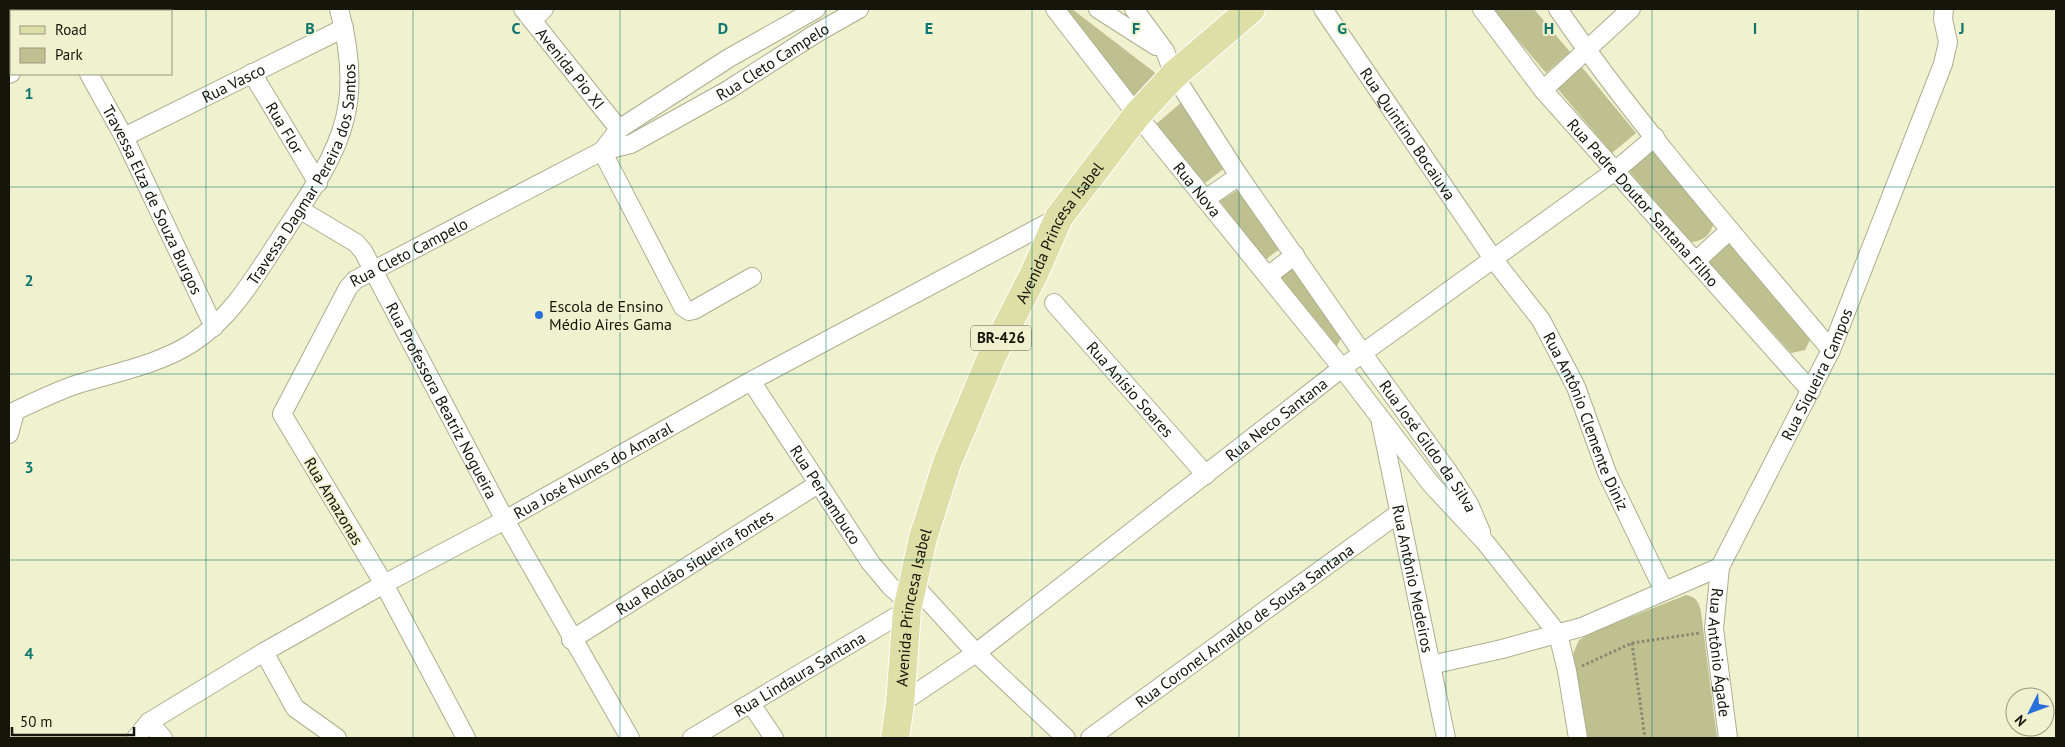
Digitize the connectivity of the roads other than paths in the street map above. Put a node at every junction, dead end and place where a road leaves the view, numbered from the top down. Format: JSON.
{"nodes":[{"id":1,"x":340,"y":9,"type":"edge"},
{"id":2,"x":816,"y":9,"type":"edge"},
{"id":3,"x":859,"y":9,"type":"edge"},
{"id":4,"x":1054,"y":9,"type":"edge"},
{"id":5,"x":1098,"y":9,"type":"edge"},
{"id":6,"x":1134,"y":9,"type":"edge"},
{"id":7,"x":1251,"y":9,"type":"edge"},
{"id":8,"x":1323,"y":9,"type":"edge"},
{"id":9,"x":1482,"y":9,"type":"edge"},
{"id":10,"x":1558,"y":9,"type":"edge"},
{"id":11,"x":1631,"y":9,"type":"edge"},
{"id":12,"x":533,"y":12,"type":"edge"},
{"id":13,"x":1940,"y":12,"type":"edge"},
{"id":14,"x":344,"y":28,"type":"junction"},
{"id":15,"x":1587,"y":52,"type":"junction"},
{"id":16,"x":1169,"y":63,"type":"junction"},
{"id":17,"x":252,"y":72,"type":"junction"},
{"id":18,"x":90,"y":75,"type":"edge"},
{"id":19,"x":1543,"y":90,"type":"junction"},
{"id":20,"x":1137,"y":115,"type":"junction"},
{"id":21,"x":619,"y":129,"type":"junction"},
{"id":22,"x":124,"y":137,"type":"junction"},
{"id":23,"x":1655,"y":137,"type":"junction"},
{"id":24,"x":602,"y":151,"type":"junction"},
{"id":25,"x":1616,"y":170,"type":"junction"},
{"id":26,"x":1239,"y":176,"type":"junction"},
{"id":27,"x":318,"y":183,"type":"junction"},
{"id":28,"x":1207,"y":198,"type":"junction"},
{"id":29,"x":299,"y":209,"type":"junction"},
{"id":30,"x":1060,"y":217,"type":"junction"},
{"id":31,"x":1730,"y":230,"type":"junction"},
{"id":32,"x":1295,"y":255,"type":"junction"},
{"id":33,"x":1494,"y":260,"type":"junction"},
{"id":34,"x":1696,"y":261,"type":"junction"},
{"id":35,"x":373,"y":272,"type":"junction"},
{"id":36,"x":1268,"y":276,"type":"junction"},
{"id":37,"x":752,"y":277,"type":"dead end"},
{"id":38,"x":1054,"y":303,"type":"dead end"},
{"id":39,"x":214,"y":327,"type":"junction"},
{"id":40,"x":1832,"y":350,"type":"junction"},
{"id":41,"x":1363,"y":354,"type":"junction"},
{"id":42,"x":1342,"y":368,"type":"junction"},
{"id":43,"x":750,"y":381,"type":"junction"},
{"id":44,"x":1810,"y":391,"type":"junction"},
{"id":45,"x":12,"y":413,"type":"edge"},
{"id":46,"x":284,"y":417,"type":"joint"},
{"id":47,"x":1380,"y":419,"type":"junction"},
{"id":48,"x":9,"y":434,"type":"edge"},
{"id":49,"x":1422,"y":435,"type":"junction"},
{"id":50,"x":1404,"y":449,"type":"junction"},
{"id":51,"x":1447,"y":470,"type":"junction"},
{"id":52,"x":1206,"y":475,"type":"junction"},
{"id":53,"x":818,"y":484,"type":"junction"},
{"id":54,"x":1431,"y":484,"type":"junction"},
{"id":55,"x":1400,"y":513,"type":"junction"},
{"id":56,"x":505,"y":520,"type":"junction"},
{"id":57,"x":1485,"y":542,"type":"junction"},
{"id":58,"x":1720,"y":566,"type":"junction"},
{"id":59,"x":384,"y":584,"type":"junction"},
{"id":60,"x":1664,"y":591,"type":"junction"},
{"id":61,"x":909,"y":598,"type":"junction"},
{"id":62,"x":1558,"y":634,"type":"junction"},
{"id":63,"x":571,"y":640,"type":"junction"},
{"id":64,"x":264,"y":652,"type":"junction"},
{"id":65,"x":976,"y":653,"type":"junction"},
{"id":66,"x":1431,"y":665,"type":"junction"},
{"id":67,"x":751,"y":704,"type":"junction"},
{"id":68,"x":900,"y":704,"type":"junction"},
{"id":69,"x":149,"y":722,"type":"junction"},
{"id":70,"x":136,"y":738,"type":"edge"},
{"id":71,"x":163,"y":738,"type":"edge"},
{"id":72,"x":337,"y":738,"type":"edge"},
{"id":73,"x":466,"y":738,"type":"edge"},
{"id":74,"x":630,"y":738,"type":"edge"},
{"id":75,"x":692,"y":738,"type":"edge"},
{"id":76,"x":774,"y":738,"type":"edge"},
{"id":77,"x":895,"y":738,"type":"edge"},
{"id":78,"x":1066,"y":738,"type":"edge"},
{"id":79,"x":1090,"y":738,"type":"edge"},
{"id":80,"x":1446,"y":738,"type":"edge"},
{"id":81,"x":1578,"y":738,"type":"edge"},
{"id":82,"x":1728,"y":738,"type":"edge"}],
"edges":[{"from":1,"to":14,"type":"street","name":"Travessa Dagmar Pereira dos Santos"},
{"from":2,"to":21,"type":"street","name":"Rua Cleto Campelo"},
{"from":3,"to":24,"type":"street","name":"Rua Cleto Campelo"},
{"from":4,"to":20,"type":"street","name":"Rua Nova"},
{"from":5,"to":16,"type":"street"},
{"from":6,"to":16,"type":"street"},
{"from":7,"to":16,"type":"main road","name":"Avenida Princesa Isabel","number":"BR-426"},
{"from":8,"to":33,"type":"street","name":"Rua Quintino Bocaiuva"},
{"from":9,"to":19,"type":"street","name":"Rua Padre Doutor Santana Filho"},
{"from":10,"to":15,"type":"street"},
{"from":11,"to":15,"type":"street"},
{"from":12,"to":21,"type":"street","name":"Avenida Pio XI"},
{"from":13,"to":40,"type":"street","name":"Rua Siqueira Campos"},
{"from":14,"to":17,"type":"street","name":"Rua Vasco"},
{"from":14,"to":27,"type":"street","name":"Travessa Dagmar Pereira dos Santos"},
{"from":15,"to":19,"type":"street"},
{"from":15,"to":23,"type":"street"},
{"from":16,"to":20,"type":"main road","name":"Avenida Princesa Isabel","number":"BR-426"},
{"from":16,"to":26,"type":"street"},
{"from":17,"to":22,"type":"street","name":"Rua Vasco"},
{"from":17,"to":27,"type":"street","name":"Rua Flor"},
{"from":18,"to":22,"type":"street","name":"Travessa Elza de Souza Burgos"},
{"from":19,"to":25,"type":"street","name":"Rua Padre Doutor Santana Filho"},
{"from":20,"to":28,"type":"street","name":"Rua Nova"},
{"from":20,"to":30,"type":"main road","name":"Avenida Princesa Isabel","number":"BR-426"},
{"from":21,"to":24,"type":"street","name":"Rua Cleto Campelo"},
{"from":22,"to":39,"type":"street","name":"Travessa Elza de Souza Burgos"},
{"from":23,"to":25,"type":"street","name":"Rua Neco Santana"},
{"from":23,"to":31,"type":"street"},
{"from":24,"to":35,"type":"street","name":"Rua Cleto Campelo"},
{"from":24,"to":37,"type":"street"},
{"from":25,"to":33,"type":"street","name":"Rua Neco Santana"},
{"from":25,"to":34,"type":"street","name":"Rua Padre Doutor Santana Filho"},
{"from":26,"to":28,"type":"street"},
{"from":26,"to":32,"type":"street"},
{"from":27,"to":29,"type":"street","name":"Travessa Dagmar Pereira dos Santos"},
{"from":28,"to":36,"type":"street","name":"Rua Nova"},
{"from":29,"to":35,"type":"street","name":"Rua Professora Beatriz Nogueira"},
{"from":29,"to":39,"type":"street","name":"Travessa Dagmar Pereira dos Santos"},
{"from":30,"to":43,"type":"street","name":"Rua José Nunes do Amaral"},
{"from":30,"to":61,"type":"main road","name":"Avenida Princesa Isabel","number":"BR-426"},
{"from":31,"to":34,"type":"street"},
{"from":31,"to":40,"type":"street"},
{"from":32,"to":36,"type":"street"},
{"from":32,"to":41,"type":"street"},
{"from":33,"to":41,"type":"street","name":"Rua Neco Santana"},
{"from":33,"to":60,"type":"street","name":"Rua Antônio Clemente Diniz"},
{"from":34,"to":44,"type":"street","name":"Rua Padre Doutor Santana Filho"},
{"from":35,"to":46,"type":"street","name":"Rua Cleto Campelo"},
{"from":35,"to":56,"type":"street","name":"Rua Professora Beatriz Nogueira"},
{"from":36,"to":42,"type":"street","name":"Rua Nova"},
{"from":38,"to":52,"type":"street","name":"Rua Anísio Soares"},
{"from":39,"to":45,"type":"street","name":"Travessa Dagmar Pereira dos Santos"},
{"from":40,"to":44,"type":"street","name":"Rua Siqueira Campos"},
{"from":41,"to":42,"type":"street","name":"Rua Neco Santana"},
{"from":41,"to":49,"type":"street","name":"Rua José Gildo da Silva"},
{"from":42,"to":47,"type":"street","name":"Rua José Gildo da Silva"},
{"from":42,"to":52,"type":"street","name":"Rua Neco Santana"},
{"from":43,"to":53,"type":"street","name":"Rua Pernambuco"},
{"from":43,"to":56,"type":"street","name":"Rua José Nunes do Amaral"},
{"from":44,"to":58,"type":"street","name":"Rua Siqueira Campos"},
{"from":45,"to":48,"type":"street"},
{"from":46,"to":59,"type":"street","name":"Rua Amazonas"},
{"from":47,"to":50,"type":"street","name":"Rua José Gildo da Silva"},
{"from":47,"to":55,"type":"street","name":"Rua Antônio Medeiros"},
{"from":49,"to":50,"type":"street"},
{"from":49,"to":51,"type":"street","name":"Rua José Gildo da Silva"},
{"from":50,"to":54,"type":"street","name":"Rua José Gildo da Silva"},
{"from":51,"to":54,"type":"street"},
{"from":51,"to":57,"type":"street","name":"Rua José Gildo da Silva"},
{"from":52,"to":65,"type":"street","name":"Rua Neco Santana"},
{"from":53,"to":61,"type":"street","name":"Rua Pernambuco"},
{"from":53,"to":63,"type":"street","name":"Rua Roldão siqueira fontes"},
{"from":54,"to":57,"type":"street","name":"Rua José Gildo da Silva"},
{"from":55,"to":66,"type":"street","name":"Rua Antônio Medeiros"},
{"from":55,"to":79,"type":"street","name":"Rua Coronel Arnaldo de Sousa Santana"},
{"from":56,"to":59,"type":"street","name":"Rua José Nunes do Amaral"},
{"from":56,"to":63,"type":"street","name":"Rua Professora Beatriz Nogueira"},
{"from":57,"to":62,"type":"street","name":"Rua José Gildo da Silva"},
{"from":58,"to":60,"type":"street"},
{"from":58,"to":82,"type":"street","name":"Rua Antônio Ágade"},
{"from":59,"to":64,"type":"street","name":"Rua José Nunes do Amaral"},
{"from":59,"to":73,"type":"street","name":"Rua Amazonas"},
{"from":60,"to":62,"type":"street"},
{"from":61,"to":65,"type":"street","name":"Rua Pernambuco"},
{"from":61,"to":67,"type":"street","name":"Rua Lindaura Santana"},
{"from":61,"to":68,"type":"main road","name":"Avenida Princesa Isabel","number":"BR-426"},
{"from":62,"to":66,"type":"street"},
{"from":62,"to":81,"type":"street"},
{"from":63,"to":74,"type":"street","name":"Rua Professora Beatriz Nogueira"},
{"from":64,"to":69,"type":"street","name":"Rua José Nunes do Amaral"},
{"from":64,"to":72,"type":"street"},
{"from":65,"to":68,"type":"street","name":"Rua Neco Santana"},
{"from":65,"to":78,"type":"street","name":"Rua Pernambuco"},
{"from":66,"to":80,"type":"street","name":"Rua Antônio Medeiros"},
{"from":67,"to":75,"type":"street","name":"Rua Lindaura Santana"},
{"from":67,"to":76,"type":"street"},
{"from":68,"to":77,"type":"main road","name":"Avenida Princesa Isabel","number":"BR-426"},
{"from":69,"to":70,"type":"street","name":"Rua José Nunes do Amaral"},
{"from":69,"to":71,"type":"street"}]}
